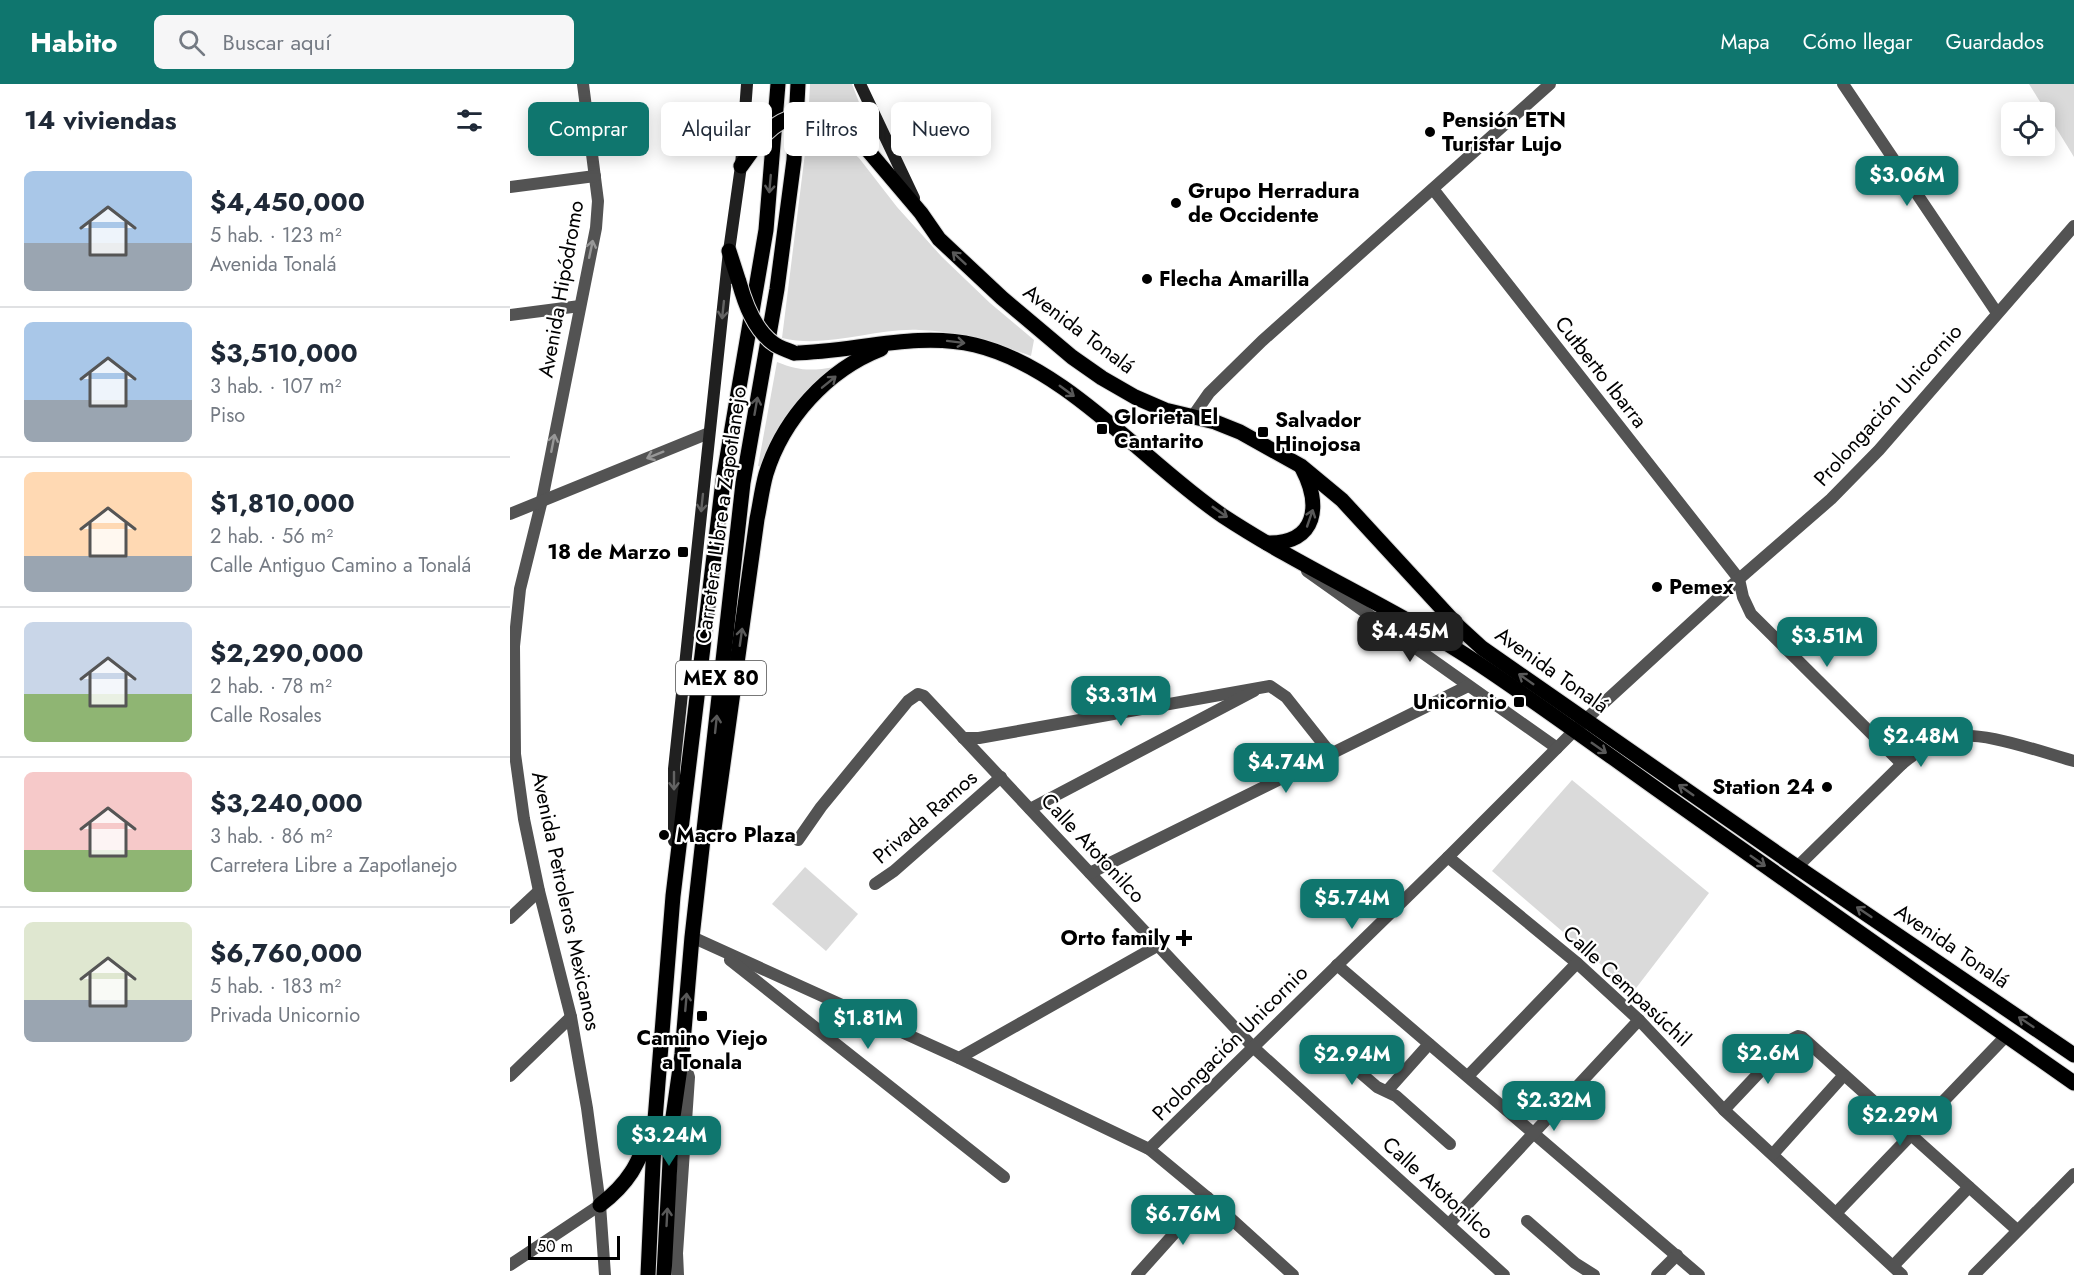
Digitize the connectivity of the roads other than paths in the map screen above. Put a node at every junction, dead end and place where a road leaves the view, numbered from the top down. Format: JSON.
{"nodes":[{"id":1,"x":584,"y":84,"type":"edge"},
{"id":2,"x":747,"y":84,"type":"edge"},
{"id":3,"x":778,"y":84,"type":"edge"},
{"id":4,"x":798,"y":84,"type":"edge"},
{"id":5,"x":860,"y":84,"type":"edge"},
{"id":6,"x":1550,"y":84,"type":"edge"},
{"id":7,"x":1843,"y":84,"type":"edge"},
{"id":8,"x":741,"y":166,"type":"junction"},
{"id":9,"x":595,"y":176,"type":"junction"},
{"id":10,"x":510,"y":187,"type":"edge"},
{"id":11,"x":1433,"y":189,"type":"junction"},
{"id":12,"x":921,"y":213,"type":"junction"},
{"id":13,"x":2074,"y":226,"type":"edge"},
{"id":14,"x":729,"y":251,"type":"junction"},
{"id":15,"x":580,"y":306,"type":"junction"},
{"id":16,"x":1997,"y":313,"type":"junction"},
{"id":17,"x":510,"y":315,"type":"edge"},
{"id":18,"x":898,"y":343,"type":"junction"},
{"id":19,"x":1193,"y":416,"type":"junction"},
{"id":20,"x":709,"y":432,"type":"junction"},
{"id":21,"x":1301,"y":466,"type":"junction"},
{"id":22,"x":542,"y":501,"type":"junction"},
{"id":23,"x":510,"y":514,"type":"edge"},
{"id":24,"x":1268,"y":543,"type":"junction"},
{"id":25,"x":1283,"y":552,"type":"junction"},
{"id":26,"x":1739,"y":579,"type":"junction"},
{"id":27,"x":520,"y":590,"type":"junction"},
{"id":28,"x":510,"y":600,"type":"edge"},
{"id":29,"x":1264,"y":686,"type":"junction"},
{"id":30,"x":1468,"y":686,"type":"junction"},
{"id":31,"x":1580,"y":725,"type":"junction"},
{"id":32,"x":963,"y":738,"type":"junction"},
{"id":33,"x":1557,"y":748,"type":"junction"},
{"id":34,"x":1332,"y":755,"type":"junction"},
{"id":35,"x":513,"y":757,"type":"edge"},
{"id":36,"x":2074,"y":761,"type":"edge"},
{"id":37,"x":1902,"y":764,"type":"junction"},
{"id":38,"x":1001,"y":777,"type":"junction"},
{"id":39,"x":1030,"y":809,"type":"junction"},
{"id":40,"x":798,"y":840,"type":"dead end"},
{"id":41,"x":1448,"y":857,"type":"junction"},
{"id":42,"x":1797,"y":867,"type":"junction"},
{"id":43,"x":1090,"y":873,"type":"junction"},
{"id":44,"x":875,"y":884,"type":"dead end"},
{"id":45,"x":539,"y":891,"type":"junction"},
{"id":46,"x":673,"y":896,"type":"junction"},
{"id":47,"x":510,"y":918,"type":"edge"},
{"id":48,"x":693,"y":929,"type":"junction"},
{"id":49,"x":1157,"y":946,"type":"junction"},
{"id":50,"x":714,"y":947,"type":"junction"},
{"id":51,"x":1577,"y":963,"type":"junction"},
{"id":52,"x":1337,"y":964,"type":"junction"},
{"id":53,"x":572,"y":1017,"type":"junction"},
{"id":54,"x":1639,"y":1020,"type":"junction"},
{"id":55,"x":2006,"y":1036,"type":"junction"},
{"id":56,"x":1430,"y":1044,"type":"junction"},
{"id":57,"x":1253,"y":1047,"type":"junction"},
{"id":58,"x":1334,"y":1050,"type":"dead end"},
{"id":59,"x":682,"y":1054,"type":"junction"},
{"id":60,"x":2074,"y":1055,"type":"edge"},
{"id":61,"x":959,"y":1058,"type":"junction"},
{"id":62,"x":1844,"y":1075,"type":"junction"},
{"id":63,"x":510,"y":1076,"type":"edge"},
{"id":64,"x":1468,"y":1076,"type":"junction"},
{"id":65,"x":2074,"y":1083,"type":"edge"},
{"id":66,"x":1387,"y":1091,"type":"junction"},
{"id":67,"x":1724,"y":1110,"type":"junction"},
{"id":68,"x":656,"y":1120,"type":"junction"},
{"id":69,"x":1534,"y":1131,"type":"junction"},
{"id":70,"x":1910,"y":1135,"type":"junction"},
{"id":71,"x":1450,"y":1144,"type":"dead end"},
{"id":72,"x":1149,"y":1149,"type":"junction"},
{"id":73,"x":1773,"y":1154,"type":"junction"},
{"id":74,"x":2074,"y":1174,"type":"edge"},
{"id":75,"x":1004,"y":1177,"type":"dead end"},
{"id":76,"x":1969,"y":1187,"type":"junction"},
{"id":77,"x":1207,"y":1197,"type":"junction"},
{"id":78,"x":600,"y":1204,"type":"junction"},
{"id":79,"x":1836,"y":1212,"type":"junction"},
{"id":80,"x":1527,"y":1221,"type":"dead end"},
{"id":81,"x":1449,"y":1224,"type":"junction"},
{"id":82,"x":2017,"y":1230,"type":"junction"},
{"id":83,"x":1677,"y":1255,"type":"junction"},
{"id":84,"x":510,"y":1265,"type":"edge"},
{"id":85,"x":1893,"y":1266,"type":"junction"},
{"id":86,"x":605,"y":1275,"type":"edge"},
{"id":87,"x":648,"y":1275,"type":"edge"},
{"id":88,"x":664,"y":1275,"type":"edge"},
{"id":89,"x":678,"y":1275,"type":"edge"},
{"id":90,"x":1137,"y":1275,"type":"edge"},
{"id":91,"x":1293,"y":1275,"type":"edge"},
{"id":92,"x":1504,"y":1275,"type":"edge"},
{"id":93,"x":1594,"y":1275,"type":"edge"},
{"id":94,"x":1658,"y":1275,"type":"edge"},
{"id":95,"x":1699,"y":1275,"type":"edge"},
{"id":96,"x":1902,"y":1275,"type":"edge"},
{"id":97,"x":1974,"y":1275,"type":"edge"}],
"edges":[{"from":1,"to":9,"type":"street","name":"Avenida Hipódromo"},
{"from":2,"to":8,"type":"main road","name":"Carretera Libre a Zapotlanejo"},
{"from":3,"to":46,"type":"main road","name":"Carretera Libre a Zapotlanejo","number":"MEX 80","one_way":true},
{"from":48,"to":4,"type":"main road","name":"Carretera Libre a Zapotlanejo","number":"MEX 80","one_way":true},
{"from":5,"to":12,"type":"main road"},
{"from":6,"to":11,"type":"street"},
{"from":7,"to":16,"type":"street"},
{"from":8,"to":12,"type":"main road","name":"Avenida Tonalá","bridge":true},
{"from":8,"to":14,"type":"main road","name":"Carretera Libre a Zapotlanejo"},
{"from":9,"to":10,"type":"street"},
{"from":15,"to":9,"type":"street","name":"Avenida Hipódromo","one_way":true},
{"from":11,"to":19,"type":"street"},
{"from":11,"to":26,"type":"street","name":"Cutberto Ibarra"},
{"from":19,"to":12,"type":"main road","name":"Avenida Tonalá","one_way":true},
{"from":13,"to":16,"type":"street","name":"Prolongación Unicornio"},
{"from":14,"to":18,"type":"main road","bridge":true},
{"from":14,"to":20,"type":"main road","name":"Carretera Libre a Zapotlanejo","one_way":true},
{"from":15,"to":17,"type":"street"},
{"from":22,"to":15,"type":"street","name":"Avenida Hipódromo","one_way":true},
{"from":16,"to":26,"type":"street","name":"Prolongación Unicornio"},
{"from":18,"to":24,"type":"main road","name":"Avenida Tonalá","one_way":true},
{"from":48,"to":18,"type":"main road","one_way":true},
{"from":19,"to":21,"type":"main road","name":"Avenida Tonalá"},
{"from":20,"to":22,"type":"street","one_way":true},
{"from":20,"to":46,"type":"main road","name":"Carretera Libre a Zapotlanejo","one_way":true},
{"from":24,"to":21,"type":"main road","one_way":true},
{"from":31,"to":21,"type":"main road","name":"Avenida Tonalá","one_way":true},
{"from":22,"to":23,"type":"street"},
{"from":22,"to":27,"type":"street","name":"Avenida Petroleros Mexicanos"},
{"from":24,"to":25,"type":"main road","name":"Avenida Tonalá"},
{"from":25,"to":30,"type":"street"},
{"from":25,"to":31,"type":"main road","name":"Avenida Tonalá"},
{"from":26,"to":31,"type":"street","name":"Prolongación Unicornio"},
{"from":26,"to":37,"type":"street"},
{"from":27,"to":28,"type":"street"},
{"from":27,"to":35,"type":"street","name":"Avenida Petroleros Mexicanos"},
{"from":29,"to":32,"type":"street"},
{"from":29,"to":34,"type":"street"},
{"from":29,"to":39,"type":"street"},
{"from":30,"to":33,"type":"street"},
{"from":30,"to":34,"type":"street"},
{"from":31,"to":33,"type":"street","name":"Prolongación Unicornio"},
{"from":42,"to":31,"type":"main road","name":"Avenida Tonalá","one_way":true},
{"from":31,"to":55,"type":"main road","name":"Avenida Tonalá","one_way":true},
{"from":32,"to":38,"type":"street","name":"Calle Atotonilco"},
{"from":32,"to":40,"type":"street","name":"Calle Atotonilco"},
{"from":33,"to":41,"type":"street","name":"Prolongación Unicornio"},
{"from":34,"to":43,"type":"street"},
{"from":35,"to":45,"type":"street","name":"Avenida Petroleros Mexicanos"},
{"from":36,"to":37,"type":"street"},
{"from":37,"to":42,"type":"street"},
{"from":38,"to":39,"type":"street","name":"Calle Atotonilco"},
{"from":38,"to":44,"type":"street","name":"Privada Ramos"},
{"from":39,"to":43,"type":"street","name":"Calle Atotonilco"},
{"from":41,"to":51,"type":"street","name":"Calle Cempasúchil"},
{"from":41,"to":52,"type":"street","name":"Prolongación Unicornio"},
{"from":60,"to":42,"type":"main road","name":"Avenida Tonalá","one_way":true},
{"from":43,"to":49,"type":"street","name":"Calle Atotonilco"},
{"from":45,"to":47,"type":"street"},
{"from":45,"to":53,"type":"street","name":"Avenida Petroleros Mexicanos"},
{"from":46,"to":68,"type":"main road","name":"Carretera Libre a Zapotlanejo","number":"MEX 80"},
{"from":48,"to":50,"type":"street"},
{"from":59,"to":48,"type":"main road","name":"Carretera Libre a Zapotlanejo","number":"MEX 80","one_way":true},
{"from":49,"to":57,"type":"street","name":"Calle Atotonilco"},
{"from":49,"to":61,"type":"street"},
{"from":50,"to":61,"type":"street"},
{"from":50,"to":75,"type":"street"},
{"from":51,"to":54,"type":"street","name":"Calle Cempasúchil"},
{"from":51,"to":64,"type":"street"},
{"from":52,"to":56,"type":"street"},
{"from":52,"to":57,"type":"street","name":"Prolongación Unicornio"},
{"from":53,"to":63,"type":"street"},
{"from":53,"to":78,"type":"street","name":"Avenida Petroleros Mexicanos"},
{"from":54,"to":67,"type":"street","name":"Calle Cempasúchil"},
{"from":54,"to":69,"type":"street"},
{"from":55,"to":65,"type":"main road","name":"Avenida Tonalá"},
{"from":55,"to":70,"type":"street"},
{"from":56,"to":64,"type":"street"},
{"from":56,"to":66,"type":"street"},
{"from":57,"to":72,"type":"street","name":"Prolongación Unicornio"},
{"from":57,"to":81,"type":"street","name":"Calle Atotonilco"},
{"from":58,"to":66,"type":"street"},
{"from":88,"to":59,"type":"main road","name":"Carretera Libre a Zapotlanejo","number":"MEX 80","one_way":true},
{"from":59,"to":89,"type":"street"},
{"from":61,"to":72,"type":"street"},
{"from":62,"to":67,"type":"street"},
{"from":62,"to":70,"type":"street"},
{"from":62,"to":73,"type":"street"},
{"from":64,"to":69,"type":"street"},
{"from":66,"to":71,"type":"street"},
{"from":67,"to":73,"type":"street","name":"Calle Cempasúchil"},
{"from":68,"to":78,"type":"main road"},
{"from":68,"to":87,"type":"main road","name":"Carretera Libre a Zapotlanejo","number":"MEX 80"},
{"from":69,"to":81,"type":"street"},
{"from":69,"to":83,"type":"street"},
{"from":70,"to":76,"type":"street"},
{"from":70,"to":79,"type":"street"},
{"from":72,"to":77,"type":"street"},
{"from":73,"to":79,"type":"street","name":"Calle Cempasúchil"},
{"from":74,"to":82,"type":"street"},
{"from":76,"to":82,"type":"street"},
{"from":76,"to":85,"type":"street"},
{"from":77,"to":90,"type":"street"},
{"from":77,"to":91,"type":"street"},
{"from":78,"to":84,"type":"street"},
{"from":78,"to":86,"type":"street","name":"Avenida Petroleros Mexicanos"},
{"from":79,"to":85,"type":"street","name":"Calle Cempasúchil"},
{"from":80,"to":93,"type":"street"},
{"from":81,"to":92,"type":"street","name":"Calle Atotonilco"},
{"from":82,"to":97,"type":"street"},
{"from":83,"to":94,"type":"street"},
{"from":83,"to":95,"type":"street"},
{"from":85,"to":96,"type":"street","name":"Calle Cempasúchil"}]}
